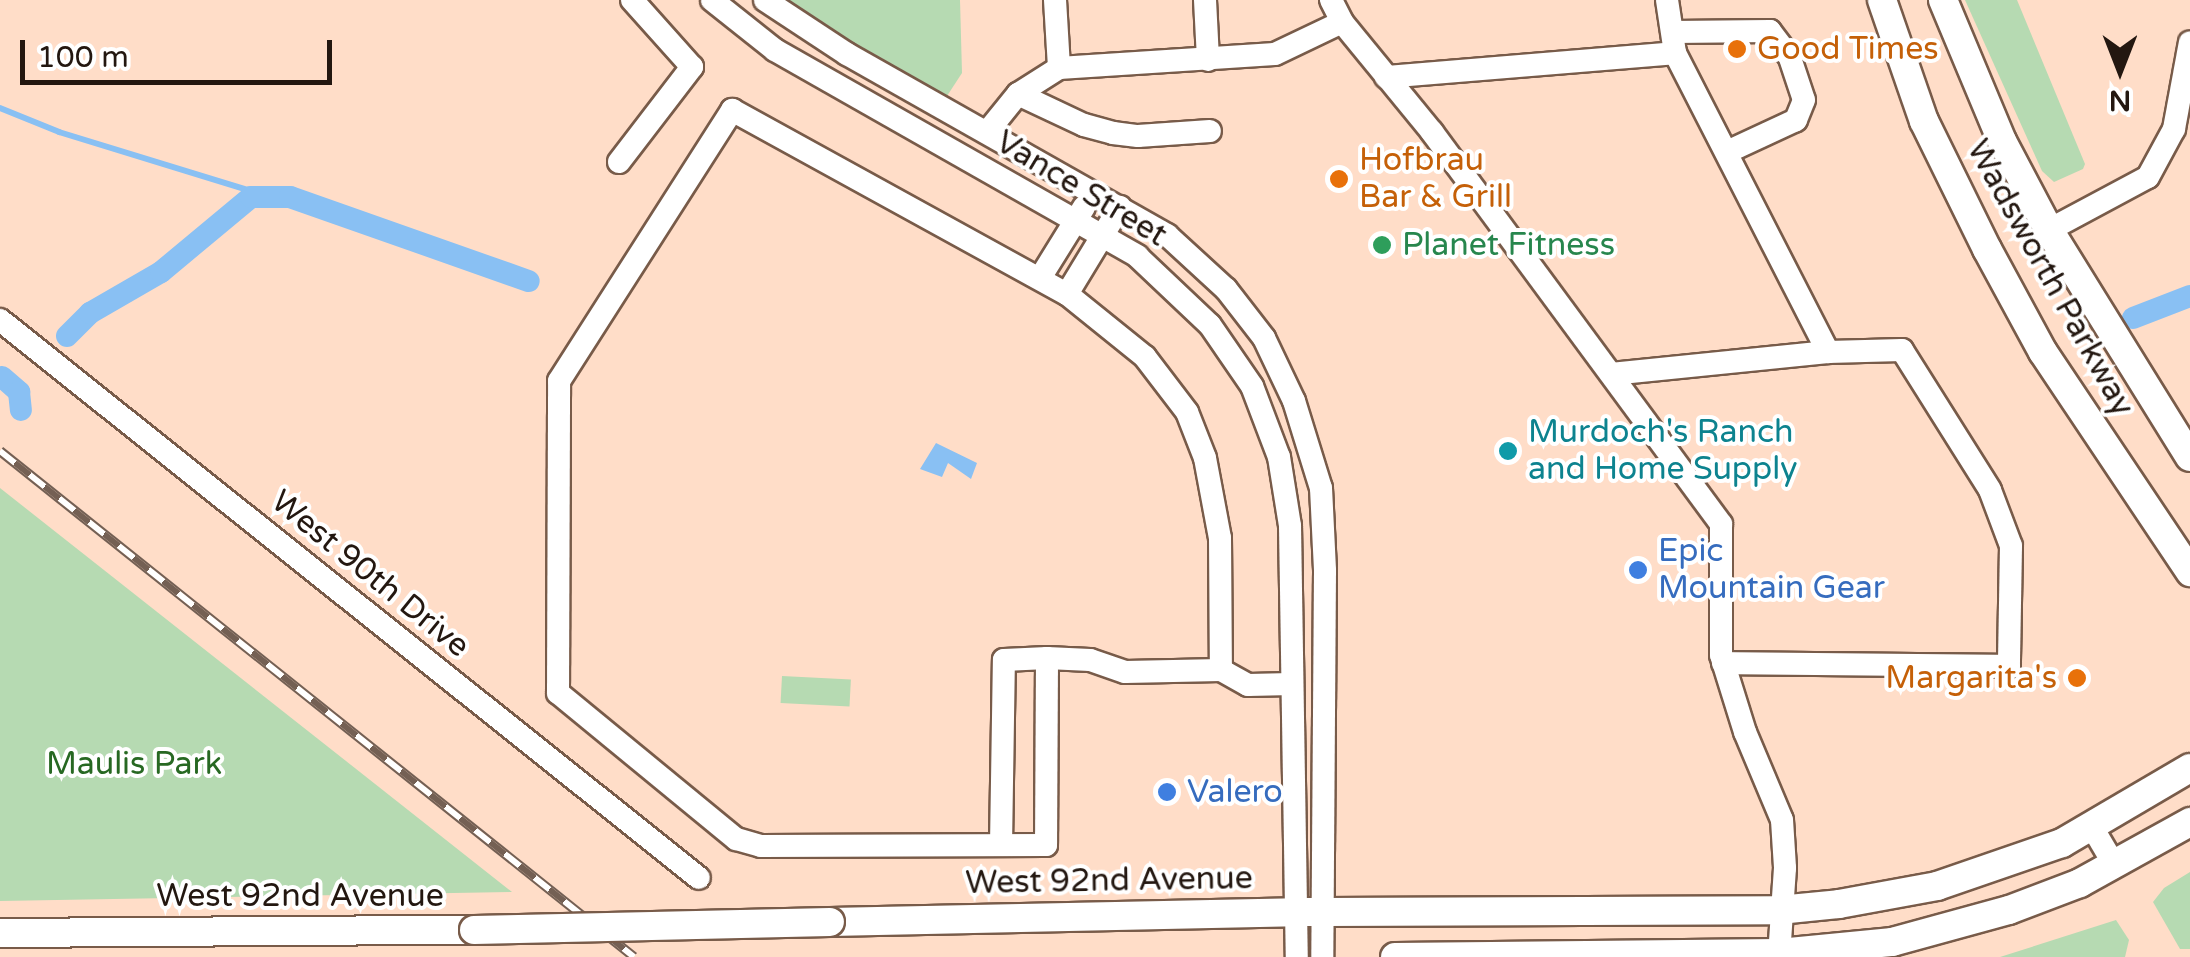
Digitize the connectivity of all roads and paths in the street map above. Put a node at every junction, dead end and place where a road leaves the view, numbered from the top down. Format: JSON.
{"nodes":[{"id":1,"x":632,"y":0,"type":"edge"},
{"id":2,"x":712,"y":0,"type":"edge"},
{"id":3,"x":764,"y":0,"type":"edge"},
{"id":4,"x":1056,"y":0,"type":"edge"},
{"id":5,"x":1204,"y":0,"type":"edge"},
{"id":6,"x":1331,"y":0,"type":"edge"},
{"id":7,"x":1667,"y":0,"type":"edge"},
{"id":8,"x":1882,"y":0,"type":"edge"},
{"id":9,"x":1943,"y":0,"type":"edge"},
{"id":10,"x":1342,"y":22,"type":"junction"},
{"id":11,"x":1674,"y":42,"type":"junction"},
{"id":12,"x":2190,"y":42,"type":"edge"},
{"id":13,"x":1208,"y":60,"type":"junction"},
{"id":14,"x":1059,"y":68,"type":"junction"},
{"id":15,"x":1386,"y":77,"type":"junction"},
{"id":16,"x":1018,"y":94,"type":"junction"},
{"id":17,"x":988,"y":131,"type":"junction"},
{"id":18,"x":1210,"y":131,"type":"dead end"},
{"id":19,"x":1727,"y":152,"type":"junction"},
{"id":20,"x":619,"y":162,"type":"dead end"},
{"id":21,"x":1094,"y":192,"type":"junction"},
{"id":22,"x":1120,"y":207,"type":"junction"},
{"id":23,"x":1076,"y":219,"type":"junction"},
{"id":24,"x":2049,"y":230,"type":"junction"},
{"id":25,"x":1102,"y":234,"type":"junction"},
{"id":26,"x":1040,"y":278,"type":"junction"},
{"id":27,"x":1068,"y":294,"type":"junction"},
{"id":28,"x":0,"y":320,"type":"edge"},
{"id":29,"x":1828,"y":352,"type":"junction"},
{"id":30,"x":1611,"y":374,"type":"junction"},
{"id":31,"x":2190,"y":457,"type":"edge"},
{"id":32,"x":2190,"y":572,"type":"edge"},
{"id":33,"x":1047,"y":658,"type":"junction"},
{"id":34,"x":1724,"y":663,"type":"junction"},
{"id":35,"x":1222,"y":670,"type":"junction"},
{"id":36,"x":1292,"y":684,"type":"junction"},
{"id":37,"x":2190,"y":768,"type":"edge"},
{"id":38,"x":2190,"y":822,"type":"edge"},
{"id":39,"x":2092,"y":826,"type":"junction"},
{"id":40,"x":1001,"y":845,"type":"junction"},
{"id":41,"x":2115,"y":866,"type":"junction"},
{"id":42,"x":699,"y":878,"type":"dead end"},
{"id":43,"x":1780,"y":910,"type":"junction"},
{"id":44,"x":1309,"y":912,"type":"junction"},
{"id":45,"x":0,"y":933,"type":"edge"},
{"id":46,"x":1780,"y":955,"type":"edge"},
{"id":47,"x":1297,"y":957,"type":"edge"},
{"id":48,"x":1322,"y":957,"type":"edge"},
{"id":49,"x":1395,"y":957,"type":"edge"}],
"edges":[{"from":1,"to":20,"type":"street"},
{"from":2,"to":23,"type":"street","name":"Vance Street"},
{"from":3,"to":17,"type":"street","name":"Vance Street"},
{"from":4,"to":14,"type":"street"},
{"from":5,"to":13,"type":"street"},
{"from":6,"to":10,"type":"street"},
{"from":7,"to":11,"type":"street"},
{"from":8,"to":32,"type":"main road","name":"Wadsworth Parkway"},
{"from":9,"to":24,"type":"main road","name":"Wadsworth Parkway"},
{"from":10,"to":13,"type":"street"},
{"from":10,"to":15,"type":"street"},
{"from":11,"to":15,"type":"street"},
{"from":11,"to":19,"type":"street"},
{"from":11,"to":19,"type":"street"},
{"from":12,"to":24,"type":"street"},
{"from":13,"to":14,"type":"street"},
{"from":14,"to":16,"type":"street"},
{"from":15,"to":30,"type":"street"},
{"from":16,"to":17,"type":"street"},
{"from":16,"to":18,"type":"street"},
{"from":17,"to":21,"type":"street","name":"Vance Street"},
{"from":19,"to":29,"type":"street"},
{"from":21,"to":22,"type":"street","name":"Vance Street"},
{"from":21,"to":23,"type":"street"},
{"from":22,"to":25,"type":"street"},
{"from":22,"to":44,"type":"street","name":"Vance Street"},
{"from":23,"to":25,"type":"street","name":"Vance Street"},
{"from":23,"to":26,"type":"street"},
{"from":24,"to":31,"type":"main road","name":"Wadsworth Parkway"},
{"from":25,"to":27,"type":"street"},
{"from":25,"to":36,"type":"street","name":"Vance Street"},
{"from":26,"to":27,"type":"street"},
{"from":26,"to":40,"type":"street"},
{"from":27,"to":35,"type":"street"},
{"from":28,"to":42,"type":"street","name":"West 90th Drive"},
{"from":29,"to":30,"type":"street"},
{"from":29,"to":34,"type":"street"},
{"from":30,"to":34,"type":"street"},
{"from":33,"to":35,"type":"street"},
{"from":33,"to":40,"type":"street"},
{"from":33,"to":40,"type":"street"},
{"from":34,"to":43,"type":"street"},
{"from":35,"to":36,"type":"street"},
{"from":36,"to":44,"type":"street","name":"Vance Street"},
{"from":37,"to":39,"type":"main road","name":"West 92nd Avenue"},
{"from":38,"to":41,"type":"main road"},
{"from":39,"to":41,"type":"street"},
{"from":39,"to":43,"type":"main road","name":"West 92nd Avenue"},
{"from":41,"to":46,"type":"main road"},
{"from":43,"to":44,"type":"main road","name":"West 92nd Avenue"},
{"from":43,"to":46,"type":"street"},
{"from":44,"to":45,"type":"main road","name":"West 92nd Avenue","bridge":true},
{"from":44,"to":47,"type":"street","name":"Vance Street"},
{"from":44,"to":48,"type":"street","name":"Vance Street"},
{"from":46,"to":49,"type":"main road"}]}
